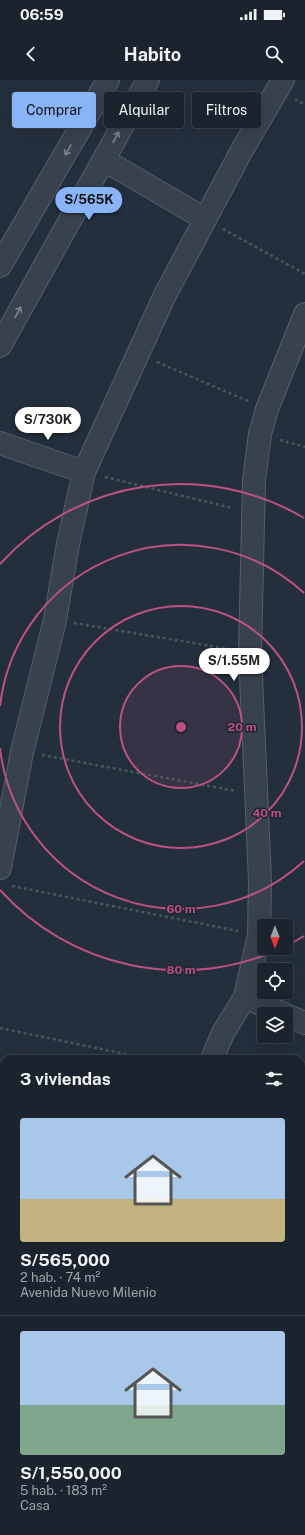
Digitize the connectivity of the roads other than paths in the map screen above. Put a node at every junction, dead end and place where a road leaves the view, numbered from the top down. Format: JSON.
{"nodes":[{"id":1,"x":148,"y":80,"type":"edge"},
{"id":2,"x":284,"y":80,"type":"edge"},
{"id":3,"x":105,"y":83,"type":"edge"},
{"id":4,"x":104,"y":160,"type":"junction"},
{"id":5,"x":205,"y":219,"type":"junction"},
{"id":6,"x":0,"y":266,"type":"edge"},
{"id":7,"x":305,"y":314,"type":"edge"},
{"id":8,"x":0,"y":346,"type":"edge"},
{"id":9,"x":0,"y":443,"type":"edge"},
{"id":10,"x":84,"y":472,"type":"junction"},
{"id":11,"x":4,"y":876,"type":"edge"},
{"id":12,"x":245,"y":997,"type":"junction"},
{"id":13,"x":269,"y":1007,"type":"edge"},
{"id":14,"x":293,"y":1018,"type":"edge"},
{"id":15,"x":305,"y":1023,"type":"edge"},
{"id":16,"x":214,"y":1055,"type":"edge"}],
"edges":[{"from":4,"to":1,"type":"street","one_way":true},
{"from":2,"to":5,"type":"street"},
{"from":3,"to":6,"type":"street","one_way":true},
{"from":4,"to":5,"type":"street"},
{"from":8,"to":4,"type":"street","one_way":true},
{"from":5,"to":10,"type":"street"},
{"from":7,"to":12,"type":"street"},
{"from":9,"to":10,"type":"street"},
{"from":10,"to":11,"type":"street"},
{"from":12,"to":13,"type":"street"},
{"from":12,"to":16,"type":"street"},
{"from":14,"to":15,"type":"street"}]}
